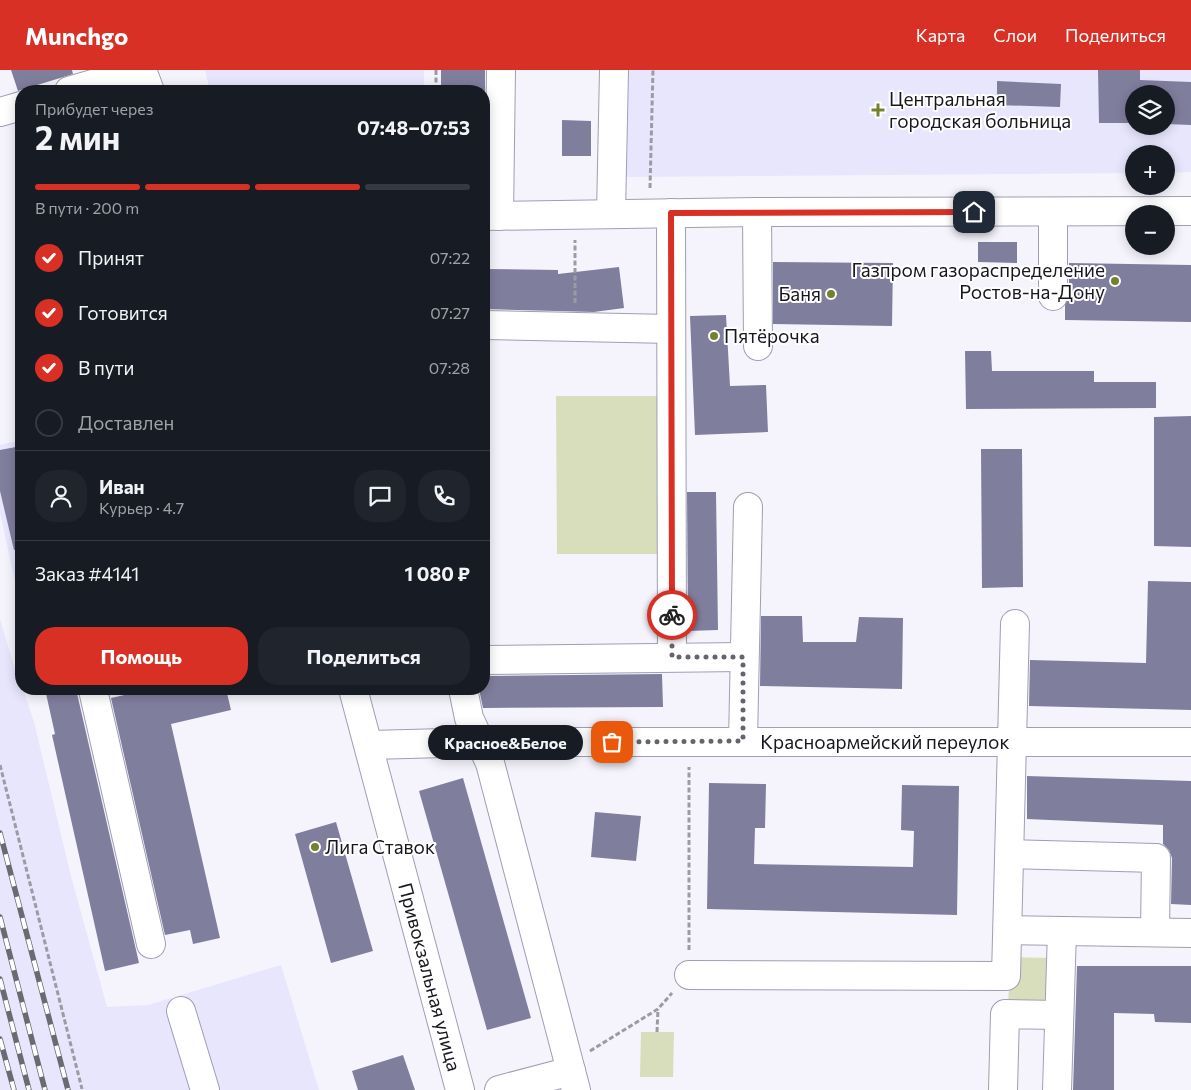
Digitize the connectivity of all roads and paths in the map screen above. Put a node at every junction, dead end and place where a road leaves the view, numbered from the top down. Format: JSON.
{"nodes":[{"id":1,"x":141,"y":70,"type":"edge"},
{"id":2,"x":158,"y":70,"type":"edge"},
{"id":3,"x":436,"y":70,"type":"edge"},
{"id":4,"x":501,"y":70,"type":"edge"},
{"id":5,"x":614,"y":70,"type":"edge"},
{"id":6,"x":653,"y":70,"type":"edge"},
{"id":7,"x":81,"y":82,"type":"edge"},
{"id":8,"x":147,"y":85,"type":"edge"},
{"id":9,"x":162,"y":85,"type":"edge"},
{"id":10,"x":436,"y":85,"type":"edge"},
{"id":11,"x":15,"y":108,"type":"edge"},
{"id":12,"x":0,"y":112,"type":"edge"},
{"id":13,"x":650,"y":188,"type":"dead end"},
{"id":14,"x":1191,"y":211,"type":"edge"},
{"id":15,"x":757,"y":212,"type":"junction"},
{"id":16,"x":1054,"y":212,"type":"junction"},
{"id":17,"x":671,"y":213,"type":"junction"},
{"id":18,"x":610,"y":214,"type":"junction"},
{"id":19,"x":491,"y":216,"type":"edge"},
{"id":20,"x":575,"y":239,"type":"dead end"},
{"id":21,"x":1053,"y":296,"type":"dead end"},
{"id":22,"x":490,"y":325,"type":"edge"},
{"id":23,"x":574,"y":326,"type":"junction"},
{"id":24,"x":671,"y":329,"type":"junction"},
{"id":25,"x":758,"y":346,"type":"dead end"},
{"id":26,"x":748,"y":507,"type":"dead end"},
{"id":27,"x":1015,"y":624,"type":"dead end"},
{"id":28,"x":672,"y":657,"type":"junction"},
{"id":29,"x":743,"y":657,"type":"junction"},
{"id":30,"x":490,"y":660,"type":"edge"},
{"id":31,"x":95,"y":695,"type":"edge"},
{"id":32,"x":355,"y":695,"type":"edge"},
{"id":33,"x":464,"y":695,"type":"edge"},
{"id":34,"x":743,"y":741,"type":"junction"},
{"id":35,"x":482,"y":742,"type":"junction"},
{"id":36,"x":1014,"y":742,"type":"junction"},
{"id":37,"x":1191,"y":742,"type":"edge"},
{"id":38,"x":370,"y":745,"type":"junction"},
{"id":39,"x":689,"y":764,"type":"dead end"},
{"id":40,"x":0,"y":765,"type":"edge"},
{"id":41,"x":1010,"y":854,"type":"junction"},
{"id":42,"x":1008,"y":930,"type":"junction"},
{"id":43,"x":1062,"y":931,"type":"junction"},
{"id":44,"x":1155,"y":932,"type":"junction"},
{"id":45,"x":1191,"y":933,"type":"edge"},
{"id":46,"x":151,"y":944,"type":"dead end"},
{"id":47,"x":689,"y":975,"type":"junction"},
{"id":48,"x":658,"y":1009,"type":"junction"},
{"id":49,"x":182,"y":1011,"type":"dead end"},
{"id":50,"x":1058,"y":1015,"type":"junction"},
{"id":51,"x":657,"y":1032,"type":"dead end"},
{"id":52,"x":572,"y":1075,"type":"edge"},
{"id":53,"x":82,"y":1089,"type":"edge"},
{"id":54,"x":205,"y":1090,"type":"edge"},
{"id":55,"x":460,"y":1090,"type":"edge"},
{"id":56,"x":499,"y":1090,"type":"edge"},
{"id":57,"x":1003,"y":1090,"type":"edge"},
{"id":58,"x":1057,"y":1090,"type":"edge"}],
"edges":[{"from":1,"to":7,"type":"street"},
{"from":1,"to":8,"type":"street"},
{"from":2,"to":9,"type":"street"},
{"from":3,"to":10,"type":"path"},
{"from":4,"to":19,"type":"street"},
{"from":5,"to":18,"type":"street"},
{"from":6,"to":13,"type":"path"},
{"from":11,"to":12,"type":"street"},
{"from":14,"to":16,"type":"street"},
{"from":15,"to":16,"type":"street"},
{"from":15,"to":17,"type":"street"},
{"from":15,"to":25,"type":"street"},
{"from":16,"to":21,"type":"street"},
{"from":17,"to":18,"type":"street"},
{"from":17,"to":24,"type":"street"},
{"from":18,"to":19,"type":"street"},
{"from":20,"to":23,"type":"path"},
{"from":22,"to":23,"type":"street"},
{"from":23,"to":24,"type":"street"},
{"from":24,"to":28,"type":"street"},
{"from":26,"to":29,"type":"street"},
{"from":27,"to":36,"type":"street"},
{"from":28,"to":29,"type":"street"},
{"from":28,"to":30,"type":"street"},
{"from":29,"to":34,"type":"street"},
{"from":31,"to":46,"type":"street"},
{"from":32,"to":38,"type":"street","name":"Привокзальная улица"},
{"from":33,"to":35,"type":"street"},
{"from":34,"to":35,"type":"street","name":"Красноармейский переулок"},
{"from":34,"to":36,"type":"street","name":"Красноармейский переулок"},
{"from":35,"to":38,"type":"street","name":"Красноармейский переулок"},
{"from":35,"to":52,"type":"street"},
{"from":36,"to":37,"type":"street","name":"Красноармейский переулок"},
{"from":36,"to":41,"type":"street"},
{"from":38,"to":55,"type":"street","name":"Привокзальная улица"},
{"from":39,"to":47,"type":"path"},
{"from":40,"to":53,"type":"path"},
{"from":41,"to":42,"type":"street"},
{"from":41,"to":44,"type":"street"},
{"from":42,"to":43,"type":"street"},
{"from":42,"to":47,"type":"street"},
{"from":43,"to":44,"type":"street"},
{"from":43,"to":50,"type":"street"},
{"from":44,"to":45,"type":"street"},
{"from":47,"to":48,"type":"path"},
{"from":48,"to":51,"type":"path"},
{"from":48,"to":52,"type":"path"},
{"from":49,"to":54,"type":"street"},
{"from":50,"to":57,"type":"street"},
{"from":50,"to":58,"type":"street"},
{"from":52,"to":56,"type":"street"}]}
